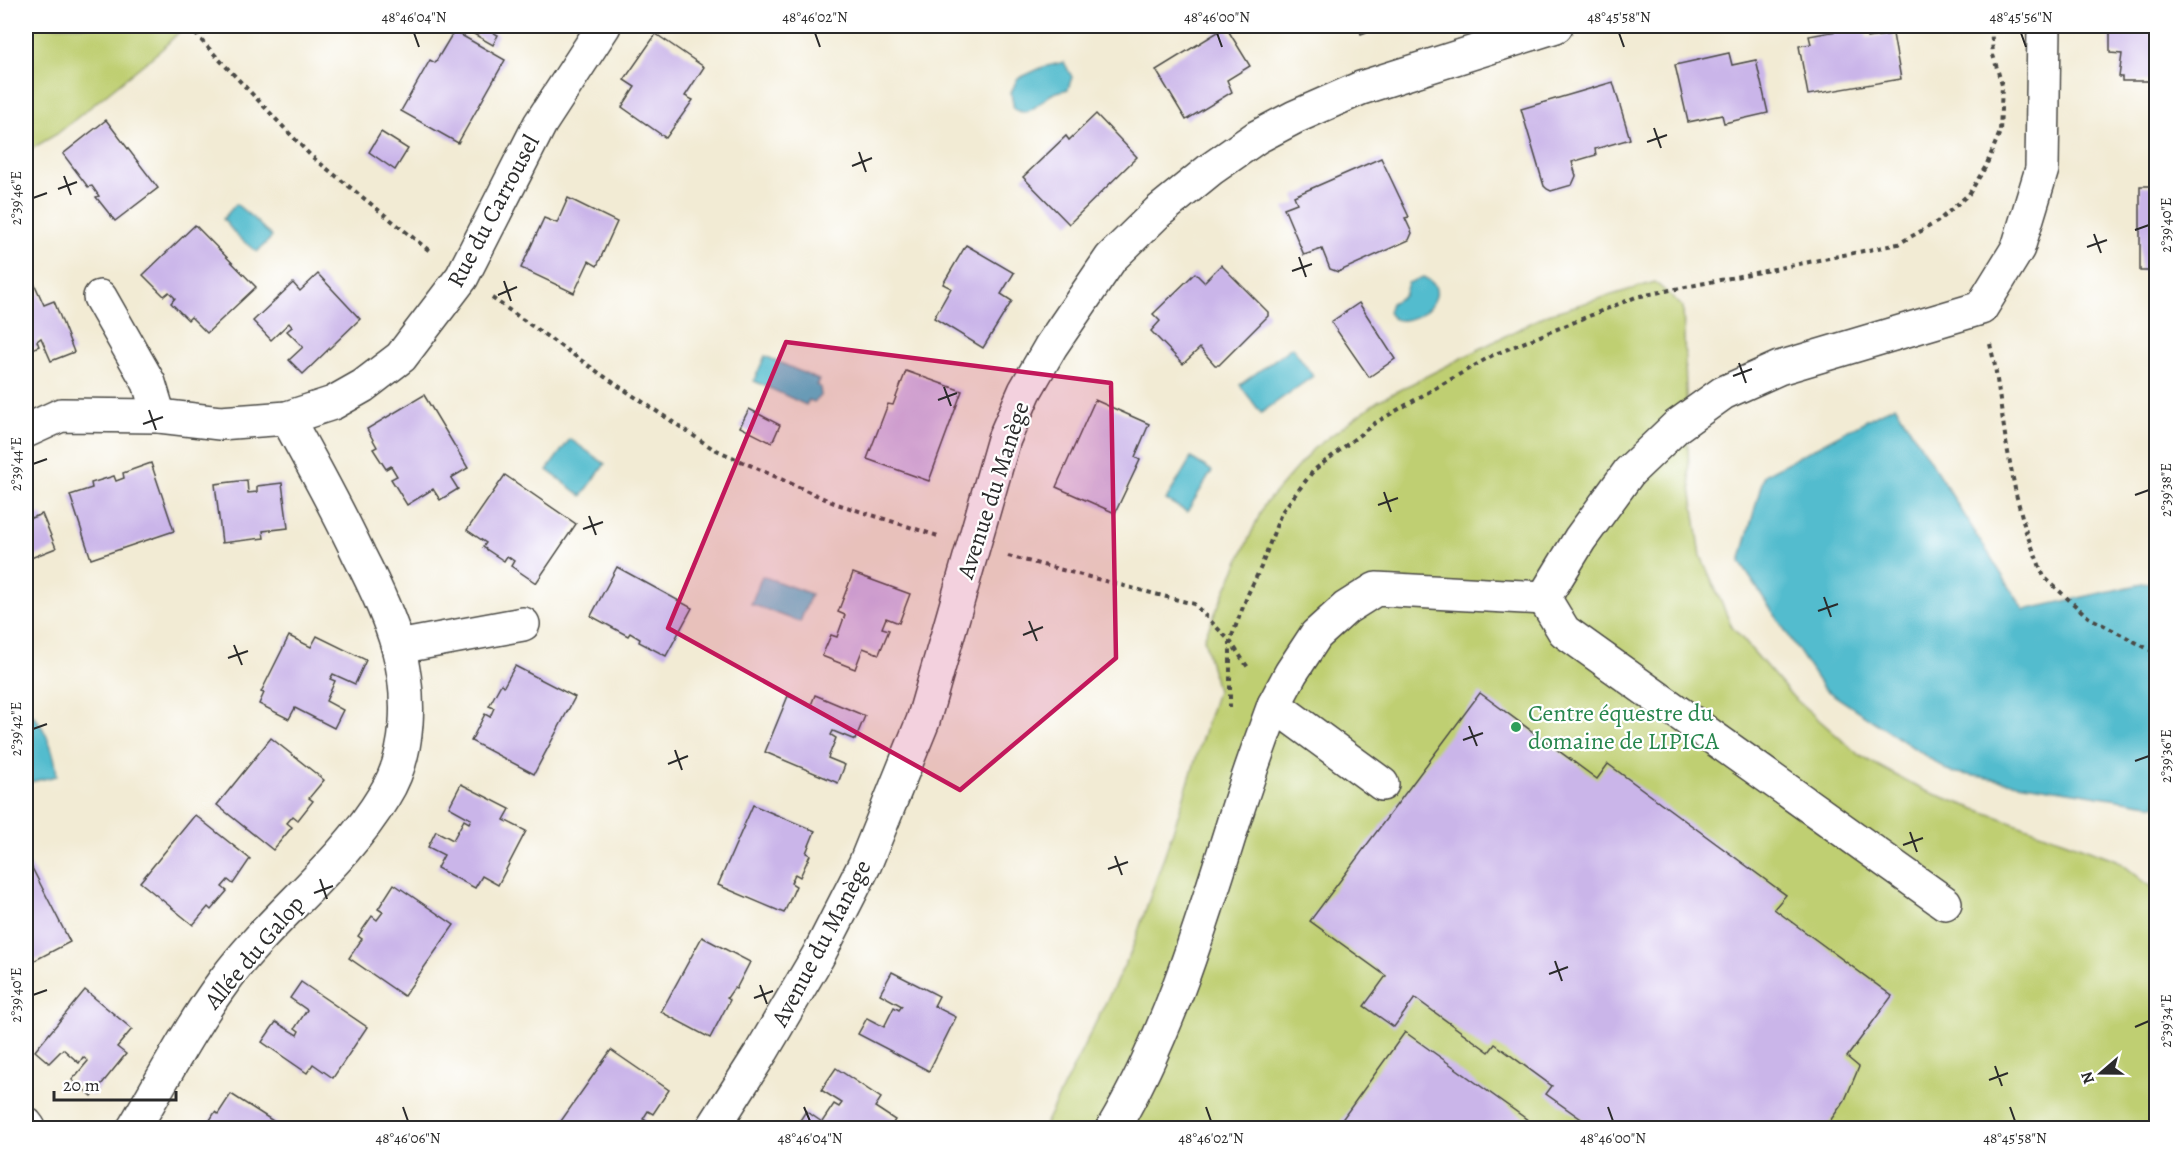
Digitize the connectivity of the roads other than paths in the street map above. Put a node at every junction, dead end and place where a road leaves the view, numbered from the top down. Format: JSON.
{"nodes":[{"id":1,"x":604,"y":26,"type":"edge"},
{"id":2,"x":1556,"y":26,"type":"edge"},
{"id":3,"x":2044,"y":26,"type":"edge"},
{"id":4,"x":100,"y":297,"type":"dead end"},
{"id":5,"x":159,"y":416,"type":"junction"},
{"id":6,"x":287,"y":418,"type":"junction"},
{"id":7,"x":26,"y":431,"type":"edge"},
{"id":8,"x":1544,"y":598,"type":"junction"},
{"id":9,"x":523,"y":624,"type":"dead end"},
{"id":10,"x":398,"y":647,"type":"junction"},
{"id":11,"x":1274,"y":705,"type":"junction"},
{"id":12,"x":1382,"y":784,"type":"dead end"},
{"id":13,"x":1945,"y":903,"type":"dead end"},
{"id":14,"x":26,"y":1124,"type":"edge"},
{"id":15,"x":29,"y":1128,"type":"edge"},
{"id":16,"x":134,"y":1128,"type":"edge"},
{"id":17,"x":713,"y":1128,"type":"edge"},
{"id":18,"x":1113,"y":1128,"type":"edge"}],
"edges":[{"from":1,"to":6,"type":"street","name":"Rue du Carrousel"},
{"from":2,"to":17,"type":"street","name":"Avenue du Manège"},
{"from":3,"to":8,"type":"street"},
{"from":4,"to":5,"type":"street"},
{"from":5,"to":6,"type":"street","name":"Rue du Carrousel"},
{"from":5,"to":7,"type":"street","name":"Rue du Carrousel"},
{"from":6,"to":10,"type":"street","name":"Allée du Galop"},
{"from":8,"to":11,"type":"street"},
{"from":8,"to":13,"type":"street"},
{"from":9,"to":10,"type":"street"},
{"from":10,"to":16,"type":"street","name":"Allée du Galop"},
{"from":11,"to":12,"type":"street"},
{"from":11,"to":18,"type":"street"},
{"from":14,"to":15,"type":"street"}]}
